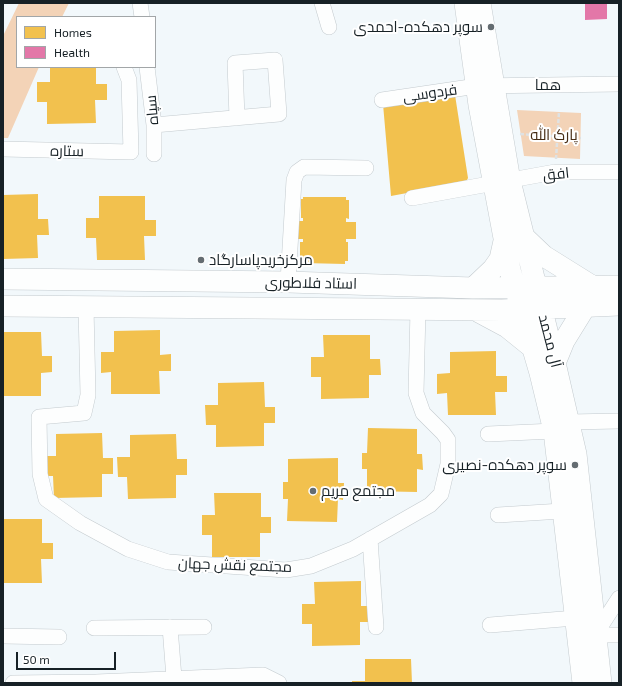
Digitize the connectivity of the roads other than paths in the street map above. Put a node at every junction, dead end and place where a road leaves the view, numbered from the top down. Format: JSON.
{"nodes":[{"id":1,"x":140,"y":3,"type":"edge"},
{"id":2,"x":322,"y":3,"type":"edge"},
{"id":3,"x":477,"y":4,"type":"edge"},
{"id":4,"x":142,"y":16,"type":"edge"},
{"id":5,"x":329,"y":27,"type":"dead end"},
{"id":6,"x":124,"y":68,"type":"edge"},
{"id":7,"x":147,"y":68,"type":"edge"},
{"id":8,"x":619,"y":84,"type":"edge"},
{"id":9,"x":485,"y":86,"type":"junction"},
{"id":10,"x":382,"y":100,"type":"dead end"},
{"id":11,"x":237,"y":118,"type":"junction"},
{"id":12,"x":154,"y":125,"type":"junction"},
{"id":13,"x":3,"y":149,"type":"edge"},
{"id":14,"x":154,"y":154,"type":"dead end"},
{"id":15,"x":366,"y":168,"type":"dead end"},
{"id":16,"x":619,"y":172,"type":"edge"},
{"id":17,"x":502,"y":183,"type":"junction"},
{"id":18,"x":412,"y":198,"type":"dead end"},
{"id":19,"x":514,"y":238,"type":"junction"},
{"id":20,"x":3,"y":279,"type":"edge"},
{"id":21,"x":288,"y":282,"type":"junction"},
{"id":22,"x":592,"y":286,"type":"junction"},
{"id":23,"x":619,"y":286,"type":"edge"},
{"id":24,"x":537,"y":287,"type":"junction"},
{"id":25,"x":473,"y":288,"type":"junction"},
{"id":26,"x":515,"y":288,"type":"junction"},
{"id":27,"x":619,"y":305,"type":"edge"},
{"id":28,"x":3,"y":306,"type":"edge"},
{"id":29,"x":585,"y":306,"type":"junction"},
{"id":30,"x":86,"y":307,"type":"junction"},
{"id":31,"x":542,"y":308,"type":"junction"},
{"id":32,"x":418,"y":309,"type":"junction"},
{"id":33,"x":521,"y":309,"type":"junction"},
{"id":34,"x":473,"y":310,"type":"junction"},
{"id":35,"x":533,"y":348,"type":"junction"},
{"id":36,"x":555,"y":364,"type":"junction"},
{"id":37,"x":619,"y":420,"type":"edge"},
{"id":38,"x":561,"y":426,"type":"junction"},
{"id":39,"x":488,"y":434,"type":"dead end"},
{"id":40,"x":562,"y":511,"type":"junction"},
{"id":41,"x":498,"y":515,"type":"dead end"},
{"id":42,"x":370,"y":539,"type":"junction"},
{"id":43,"x":619,"y":598,"type":"edge"},
{"id":44,"x":575,"y":618,"type":"junction"},
{"id":45,"x":490,"y":625,"type":"dead end"},
{"id":46,"x":170,"y":627,"type":"junction"},
{"id":47,"x":204,"y":627,"type":"dead end"},
{"id":48,"x":376,"y":627,"type":"dead end"},
{"id":49,"x":94,"y":628,"type":"dead end"},
{"id":50,"x":595,"y":635,"type":"junction"},
{"id":51,"x":619,"y":635,"type":"edge"},
{"id":52,"x":3,"y":636,"type":"edge"},
{"id":53,"x":59,"y":637,"type":"dead end"},
{"id":54,"x":174,"y":678,"type":"junction"},
{"id":55,"x":14,"y":683,"type":"edge"},
{"id":56,"x":279,"y":683,"type":"edge"},
{"id":57,"x":583,"y":683,"type":"edge"},
{"id":58,"x":601,"y":683,"type":"edge"}],
"edges":[{"from":1,"to":4,"type":"street"},
{"from":2,"to":5,"type":"street"},
{"from":3,"to":9,"type":"main road","name":"آل محمد"},
{"from":6,"to":13,"type":"street","name":"ستاره"},
{"from":7,"to":12,"type":"street","name":"سپاه"},
{"from":8,"to":9,"type":"street","name":"هما"},
{"from":9,"to":10,"type":"street","name":"فردوسی"},
{"from":9,"to":17,"type":"main road","name":"آل محمد"},
{"from":11,"to":11,"type":"street"},
{"from":11,"to":12,"type":"street"},
{"from":12,"to":14,"type":"street","name":"سپاه"},
{"from":15,"to":21,"type":"street"},
{"from":16,"to":17,"type":"street","name":"افق"},
{"from":17,"to":18,"type":"street","name":"افق"},
{"from":17,"to":19,"type":"main road","name":"آل محمد"},
{"from":19,"to":22,"type":"main road"},
{"from":19,"to":24,"type":"main road","name":"آل محمد"},
{"from":19,"to":25,"type":"main road"},
{"from":19,"to":26,"type":"main road","name":"آل محمد"},
{"from":20,"to":21,"type":"main road","name":"استاد فلاطوری"},
{"from":21,"to":25,"type":"main road","name":"استاد فلاطوری"},
{"from":22,"to":23,"type":"main road","name":"استاد فلاطوری"},
{"from":22,"to":24,"type":"main road","name":"استاد فلاطوری"},
{"from":24,"to":26,"type":"main road","name":"استاد فلاطوری"},
{"from":24,"to":31,"type":"main road","name":"آل محمد"},
{"from":25,"to":26,"type":"main road","name":"استاد فلاطوری"},
{"from":26,"to":33,"type":"main road","name":"آل محمد"},
{"from":27,"to":29,"type":"main road","name":"استاد فلاطوری"},
{"from":28,"to":30,"type":"main road","name":"استاد فلاطوری"},
{"from":29,"to":31,"type":"main road","name":"استاد فلاطوری"},
{"from":29,"to":36,"type":"main road"},
{"from":30,"to":32,"type":"main road","name":"استاد فلاطوری"},
{"from":30,"to":42,"type":"street","name":"مجتمع نقش جهان"},
{"from":31,"to":33,"type":"main road","name":"استاد فلاطوری"},
{"from":31,"to":36,"type":"main road","name":"آل محمد"},
{"from":32,"to":34,"type":"main road","name":"استاد فلاطوری"},
{"from":32,"to":42,"type":"street","name":"مجتمع نقش جهان"},
{"from":33,"to":34,"type":"main road","name":"استاد فلاطوری"},
{"from":33,"to":35,"type":"main road","name":"آل محمد"},
{"from":34,"to":35,"type":"main road"},
{"from":35,"to":38,"type":"main road","name":"آل محمد"},
{"from":36,"to":38,"type":"main road","name":"آل محمد"},
{"from":37,"to":38,"type":"street"},
{"from":38,"to":39,"type":"street"},
{"from":38,"to":40,"type":"main road","name":"آل محمد"},
{"from":38,"to":50,"type":"main road","name":"آل محمد"},
{"from":40,"to":41,"type":"street"},
{"from":40,"to":44,"type":"main road","name":"آل محمد"},
{"from":42,"to":48,"type":"street"},
{"from":43,"to":50,"type":"street"},
{"from":44,"to":45,"type":"street"},
{"from":44,"to":57,"type":"main road","name":"آل محمد"},
{"from":46,"to":47,"type":"street"},
{"from":46,"to":49,"type":"street"},
{"from":46,"to":54,"type":"street"},
{"from":50,"to":51,"type":"street"},
{"from":50,"to":58,"type":"main road","name":"آل محمد"},
{"from":52,"to":53,"type":"street"},
{"from":54,"to":55,"type":"street"},
{"from":54,"to":56,"type":"street"}]}
